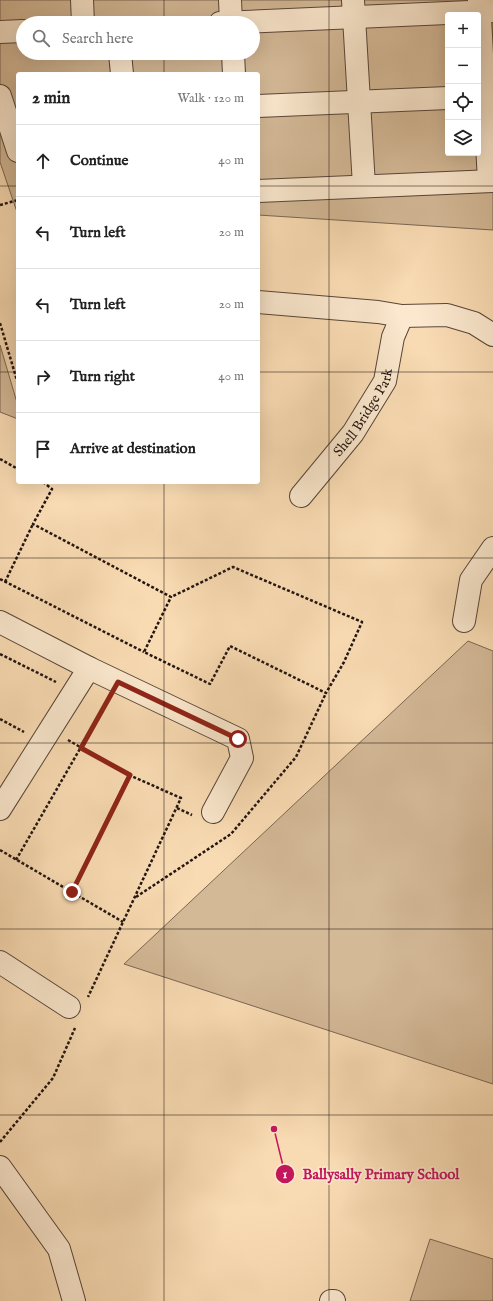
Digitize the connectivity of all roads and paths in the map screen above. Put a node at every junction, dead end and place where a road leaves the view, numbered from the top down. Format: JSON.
{"nodes":[{"id":1,"x":82,"y":0,"type":"edge"},
{"id":2,"x":230,"y":0,"type":"edge"},
{"id":3,"x":484,"y":8,"type":"edge"},
{"id":4,"x":354,"y":9,"type":"edge"},
{"id":5,"x":83,"y":16,"type":"edge"},
{"id":6,"x":231,"y":16,"type":"edge"},
{"id":7,"x":260,"y":20,"type":"edge"},
{"id":8,"x":16,"y":31,"type":"edge"},
{"id":9,"x":0,"y":32,"type":"edge"},
{"id":10,"x":121,"y":60,"type":"edge"},
{"id":11,"x":233,"y":60,"type":"edge"},
{"id":12,"x":122,"y":72,"type":"edge"},
{"id":13,"x":234,"y":72,"type":"edge"},
{"id":14,"x":0,"y":96,"type":"edge"},
{"id":15,"x":485,"y":96,"type":"edge"},
{"id":16,"x":445,"y":98,"type":"edge"},
{"id":17,"x":359,"y":102,"type":"junction"},
{"id":18,"x":260,"y":106,"type":"edge"},
{"id":19,"x":12,"y":116,"type":"edge"},
{"id":20,"x":16,"y":139,"type":"edge"},
{"id":21,"x":491,"y":181,"type":"edge"},
{"id":22,"x":364,"y":186,"type":"junction"},
{"id":23,"x":260,"y":191,"type":"edge"},
{"id":24,"x":16,"y":201,"type":"edge"},
{"id":25,"x":0,"y":205,"type":"edge"},
{"id":26,"x":260,"y":302,"type":"edge"},
{"id":27,"x":402,"y":316,"type":"junction"},
{"id":28,"x":0,"y":323,"type":"edge"},
{"id":29,"x":493,"y":334,"type":"edge"},
{"id":30,"x":16,"y":377,"type":"edge"},
{"id":31,"x":0,"y":459,"type":"edge"},
{"id":32,"x":16,"y":468,"type":"edge"},
{"id":33,"x":46,"y":484,"type":"edge"},
{"id":34,"x":302,"y":496,"type":"dead end"},
{"id":35,"x":33,"y":524,"type":"junction"},
{"id":36,"x":493,"y":548,"type":"edge"},
{"id":37,"x":0,"y":579,"type":"edge"},
{"id":38,"x":5,"y":582,"type":"junction"},
{"id":39,"x":171,"y":597,"type":"junction"},
{"id":40,"x":464,"y":621,"type":"dead end"},
{"id":41,"x":0,"y":622,"type":"edge"},
{"id":42,"x":144,"y":652,"type":"junction"},
{"id":43,"x":0,"y":654,"type":"edge"},
{"id":44,"x":89,"y":668,"type":"junction"},
{"id":45,"x":118,"y":682,"type":"junction"},
{"id":46,"x":74,"y":692,"type":"junction"},
{"id":47,"x":326,"y":693,"type":"junction"},
{"id":48,"x":0,"y":719,"type":"edge"},
{"id":49,"x":46,"y":736,"type":"junction"},
{"id":50,"x":81,"y":748,"type":"junction"},
{"id":51,"x":130,"y":775,"type":"junction"},
{"id":52,"x":0,"y":809,"type":"edge"},
{"id":53,"x":212,"y":812,"type":"dead end"},
{"id":54,"x":0,"y":850,"type":"edge"},
{"id":55,"x":16,"y":860,"type":"junction"},
{"id":56,"x":72,"y":892,"type":"junction"},
{"id":57,"x":135,"y":897,"type":"junction"},
{"id":58,"x":123,"y":922,"type":"junction"},
{"id":59,"x":0,"y":962,"type":"edge"},
{"id":60,"x":78,"y":1004,"type":"joint"},
{"id":61,"x":75,"y":1028,"type":"dead end"},
{"id":62,"x":0,"y":1142,"type":"edge"},
{"id":63,"x":0,"y":1167,"type":"edge"},
{"id":64,"x":74,"y":1301,"type":"edge"}],
"edges":[{"from":1,"to":5,"type":"street"},
{"from":2,"to":6,"type":"street"},
{"from":3,"to":4,"type":"street"},
{"from":3,"to":15,"type":"street"},
{"from":4,"to":7,"type":"street"},
{"from":4,"to":17,"type":"street"},
{"from":8,"to":9,"type":"street"},
{"from":10,"to":12,"type":"street"},
{"from":11,"to":13,"type":"street"},
{"from":14,"to":19,"type":"street"},
{"from":15,"to":21,"type":"street"},
{"from":16,"to":17,"type":"street"},
{"from":17,"to":18,"type":"street"},
{"from":17,"to":22,"type":"street"},
{"from":19,"to":20,"type":"street"},
{"from":21,"to":22,"type":"street"},
{"from":22,"to":23,"type":"street"},
{"from":24,"to":25,"type":"path"},
{"from":26,"to":27,"type":"street"},
{"from":27,"to":29,"type":"street"},
{"from":27,"to":34,"type":"street","name":"Shell Bridge Park"},
{"from":28,"to":30,"type":"path"},
{"from":31,"to":32,"type":"path"},
{"from":33,"to":35,"type":"path"},
{"from":35,"to":38,"type":"path"},
{"from":35,"to":39,"type":"path"},
{"from":36,"to":40,"type":"street"},
{"from":37,"to":38,"type":"path"},
{"from":38,"to":42,"type":"path"},
{"from":39,"to":42,"type":"path"},
{"from":39,"to":47,"type":"path"},
{"from":41,"to":44,"type":"street"},
{"from":42,"to":47,"type":"path"},
{"from":43,"to":46,"type":"path"},
{"from":44,"to":45,"type":"street"},
{"from":44,"to":46,"type":"street"},
{"from":45,"to":50,"type":"path"},
{"from":45,"to":53,"type":"street"},
{"from":46,"to":49,"type":"street"},
{"from":47,"to":57,"type":"path"},
{"from":48,"to":49,"type":"path"},
{"from":49,"to":50,"type":"path"},
{"from":49,"to":52,"type":"street"},
{"from":50,"to":51,"type":"path"},
{"from":50,"to":55,"type":"path"},
{"from":51,"to":56,"type":"path"},
{"from":51,"to":57,"type":"path"},
{"from":54,"to":55,"type":"path"},
{"from":55,"to":56,"type":"path"},
{"from":56,"to":58,"type":"path"},
{"from":57,"to":58,"type":"path"},
{"from":58,"to":60,"type":"path"},
{"from":59,"to":60,"type":"street"},
{"from":61,"to":62,"type":"path"},
{"from":63,"to":64,"type":"street"}]}
